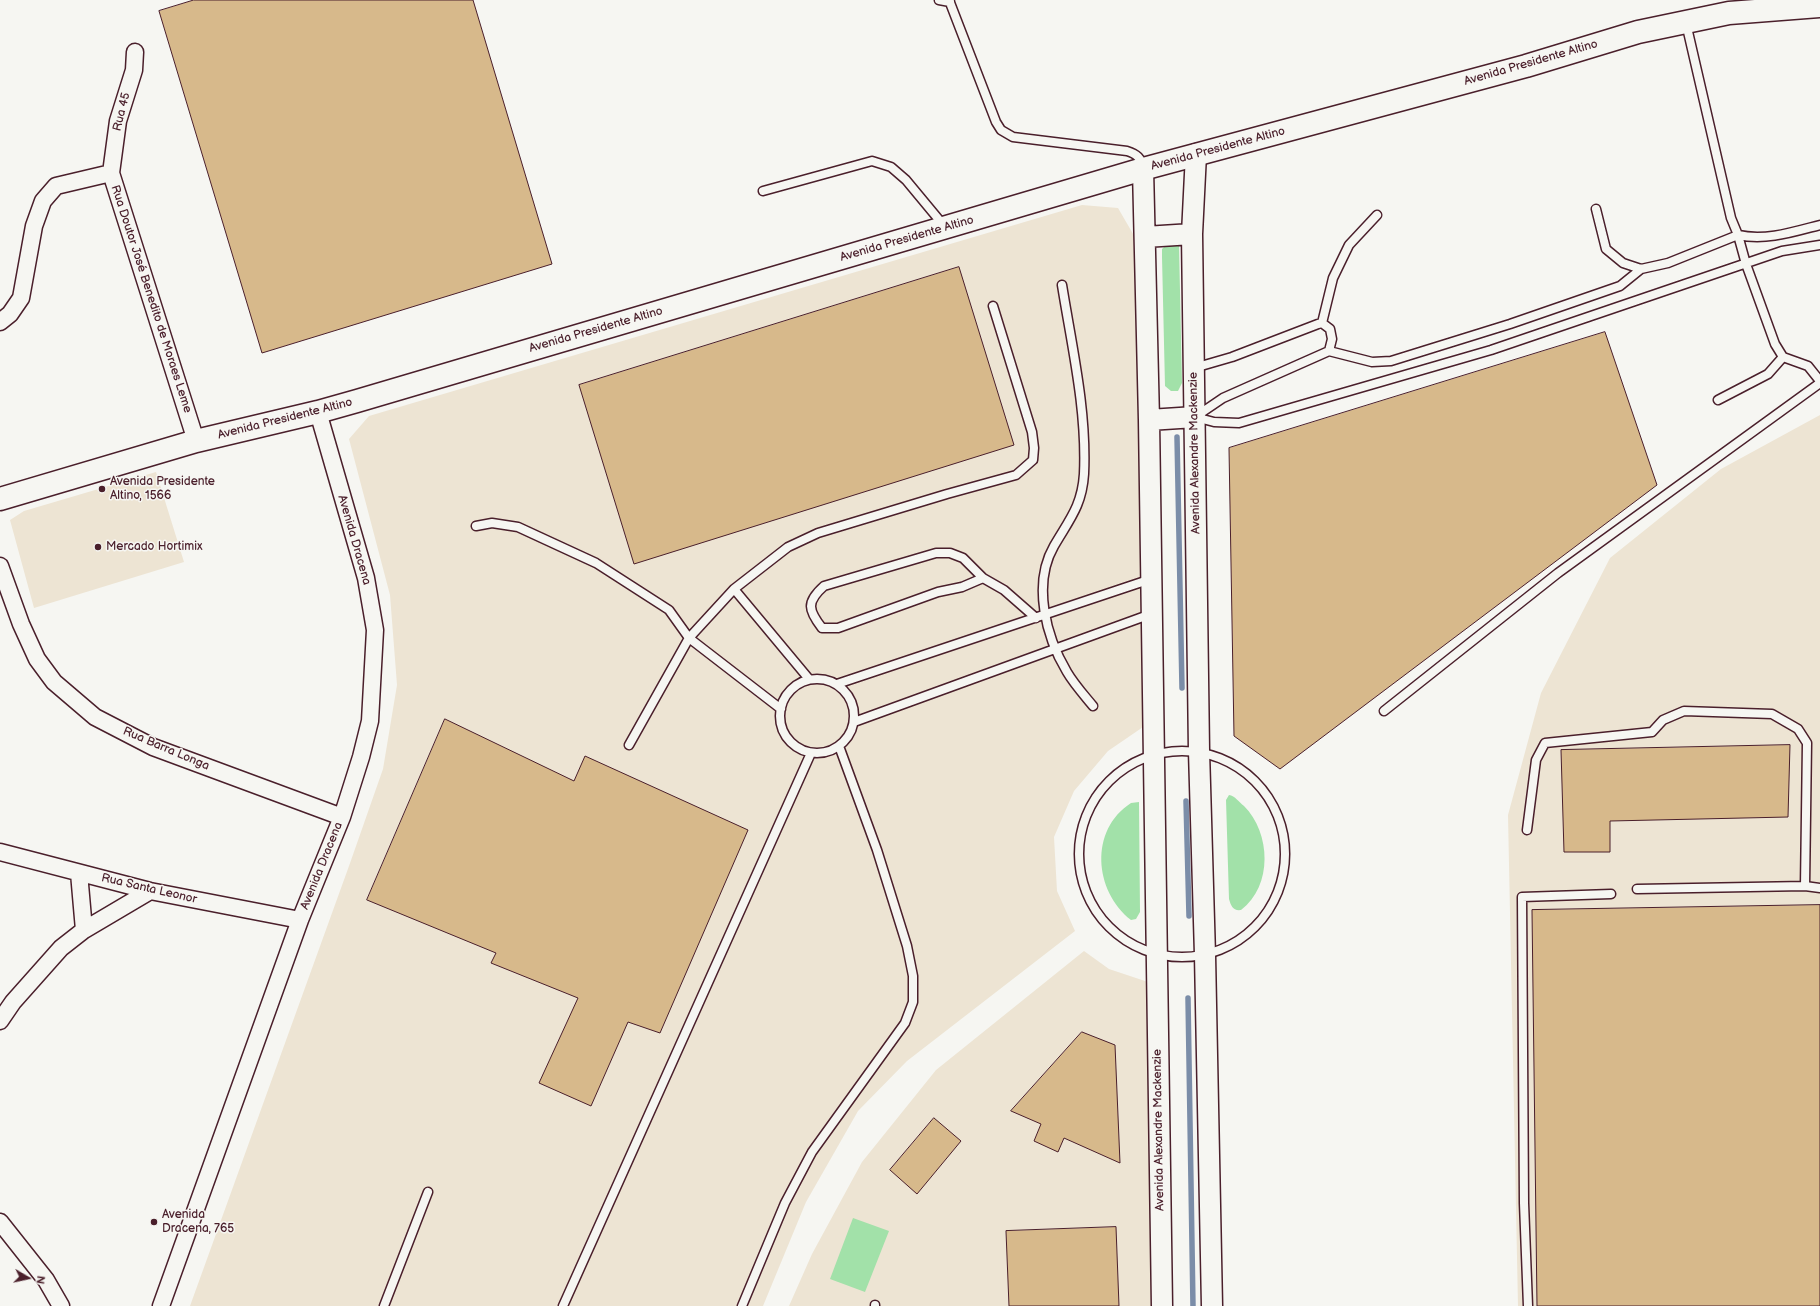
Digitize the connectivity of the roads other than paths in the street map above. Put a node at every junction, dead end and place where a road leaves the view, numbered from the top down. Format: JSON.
{"nodes":[{"id":1,"x":939,"y":0,"type":"edge"},
{"id":2,"x":949,"y":1,"type":"edge"},
{"id":3,"x":1820,"y":6,"type":"edge"},
{"id":4,"x":1685,"y":22,"type":"junction"},
{"id":5,"x":135,"y":52,"type":"dead end"},
{"id":6,"x":1196,"y":154,"type":"junction"},
{"id":7,"x":1143,"y":169,"type":"junction"},
{"id":8,"x":111,"y":173,"type":"junction"},
{"id":9,"x":763,"y":191,"type":"dead end"},
{"id":10,"x":1596,"y":209,"type":"dead end"},
{"id":11,"x":1377,"y":214,"type":"dead end"},
{"id":12,"x":1820,"y":225,"type":"edge"},
{"id":13,"x":946,"y":227,"type":"junction"},
{"id":14,"x":1192,"y":234,"type":"junction"},
{"id":15,"x":1738,"y":235,"type":"junction"},
{"id":16,"x":1145,"y":237,"type":"junction"},
{"id":17,"x":1820,"y":245,"type":"edge"},
{"id":18,"x":1746,"y":264,"type":"junction"},
{"id":19,"x":1641,"y":269,"type":"junction"},
{"id":20,"x":1062,"y":285,"type":"dead end"},
{"id":21,"x":994,"y":306,"type":"dead end"},
{"id":22,"x":0,"y":322,"type":"edge"},
{"id":23,"x":1322,"y":323,"type":"junction"},
{"id":24,"x":1329,"y":351,"type":"junction"},
{"id":25,"x":1783,"y":357,"type":"junction"},
{"id":26,"x":1194,"y":368,"type":"junction"},
{"id":27,"x":1820,"y":382,"type":"edge"},
{"id":28,"x":1718,"y":400,"type":"dead end"},
{"id":29,"x":318,"y":412,"type":"junction"},
{"id":30,"x":1195,"y":417,"type":"junction"},
{"id":31,"x":1149,"y":420,"type":"junction"},
{"id":32,"x":196,"y":441,"type":"junction"},
{"id":33,"x":0,"y":499,"type":"edge"},
{"id":34,"x":476,"y":526,"type":"dead end"},
{"id":35,"x":0,"y":566,"type":"edge"},
{"id":36,"x":983,"y":578,"type":"junction"},
{"id":37,"x":1151,"y":579,"type":"junction"},
{"id":38,"x":734,"y":589,"type":"junction"},
{"id":39,"x":1045,"y":614,"type":"junction"},
{"id":40,"x":1151,"y":614,"type":"junction"},
{"id":41,"x":1036,"y":618,"type":"junction"},
{"id":42,"x":689,"y":638,"type":"junction"},
{"id":43,"x":1055,"y":649,"type":"junction"},
{"id":44,"x":809,"y":680,"type":"junction"},
{"id":45,"x":837,"y":684,"type":"junction"},
{"id":46,"x":1093,"y":706,"type":"dead end"},
{"id":47,"x":781,"y":710,"type":"junction"},
{"id":48,"x":1384,"y":711,"type":"dead end"},
{"id":49,"x":854,"y":722,"type":"junction"},
{"id":50,"x":629,"y":745,"type":"dead end"},
{"id":51,"x":838,"y":746,"type":"junction"},
{"id":52,"x":1199,"y":751,"type":"junction"},
{"id":53,"x":811,"y":753,"type":"junction"},
{"id":54,"x":1154,"y":754,"type":"junction"},
{"id":55,"x":342,"y":817,"type":"junction"},
{"id":56,"x":1527,"y":830,"type":"dead end"},
{"id":57,"x":0,"y":852,"type":"edge"},
{"id":58,"x":79,"y":873,"type":"junction"},
{"id":59,"x":1805,"y":886,"type":"junction"},
{"id":60,"x":1820,"y":888,"type":"edge"},
{"id":61,"x":1637,"y":889,"type":"dead end"},
{"id":62,"x":150,"y":890,"type":"junction"},
{"id":63,"x":1611,"y":894,"type":"dead end"},
{"id":64,"x":300,"y":920,"type":"junction"},
{"id":65,"x":84,"y":930,"type":"junction"},
{"id":66,"x":1157,"y":954,"type":"junction"},
{"id":67,"x":1205,"y":955,"type":"junction"},
{"id":68,"x":0,"y":1021,"type":"edge"},
{"id":69,"x":428,"y":1192,"type":"dead end"},
{"id":70,"x":0,"y":1222,"type":"edge"},
{"id":71,"x":62,"y":1306,"type":"edge"},
{"id":72,"x":162,"y":1306,"type":"edge"},
{"id":73,"x":384,"y":1306,"type":"edge"},
{"id":74,"x":563,"y":1306,"type":"edge"},
{"id":75,"x":742,"y":1306,"type":"edge"},
{"id":76,"x":1162,"y":1306,"type":"edge"},
{"id":77,"x":1212,"y":1306,"type":"edge"},
{"id":78,"x":1528,"y":1306,"type":"edge"}],
"edges":[{"from":1,"to":2,"type":"lane"},
{"from":2,"to":7,"type":"lane"},
{"from":3,"to":4,"type":"main road","name":"Avenida Presidente Altino"},
{"from":4,"to":6,"type":"main road","name":"Avenida Presidente Altino"},
{"from":4,"to":15,"type":"lane"},
{"from":5,"to":8,"type":"street","name":"Rua 45"},
{"from":6,"to":7,"type":"main road","name":"Avenida Presidente Altino"},
{"from":6,"to":14,"type":"street","name":"Avenida Alexandre Mackenzie"},
{"from":7,"to":13,"type":"main road","name":"Avenida Presidente Altino"},
{"from":7,"to":16,"type":"street","name":"Avenida Alexandre Mackenzie"},
{"from":8,"to":22,"type":"street","name":"Rua Doutor José Benedito de Moraes Leme"},
{"from":8,"to":32,"type":"street","name":"Rua Doutor José Benedito de Moraes Leme"},
{"from":9,"to":13,"type":"lane"},
{"from":10,"to":19,"type":"lane"},
{"from":11,"to":23,"type":"lane"},
{"from":12,"to":15,"type":"lane"},
{"from":13,"to":29,"type":"main road","name":"Avenida Presidente Altino"},
{"from":14,"to":16,"type":"street"},
{"from":14,"to":26,"type":"street","name":"Avenida Alexandre Mackenzie"},
{"from":15,"to":18,"type":"lane"},
{"from":15,"to":19,"type":"lane"},
{"from":16,"to":31,"type":"street","name":"Avenida Alexandre Mackenzie"},
{"from":17,"to":18,"type":"lane"},
{"from":18,"to":25,"type":"lane"},
{"from":18,"to":30,"type":"lane"},
{"from":19,"to":24,"type":"lane"},
{"from":20,"to":39,"type":"lane"},
{"from":21,"to":38,"type":"lane"},
{"from":23,"to":24,"type":"lane"},
{"from":23,"to":26,"type":"lane"},
{"from":24,"to":30,"type":"lane"},
{"from":25,"to":27,"type":"lane"},
{"from":25,"to":28,"type":"lane"},
{"from":26,"to":30,"type":"street","name":"Avenida Alexandre Mackenzie"},
{"from":27,"to":48,"type":"lane"},
{"from":29,"to":32,"type":"main road","name":"Avenida Presidente Altino"},
{"from":29,"to":55,"type":"street","name":"Avenida Dracena"},
{"from":30,"to":31,"type":"street"},
{"from":30,"to":52,"type":"street","name":"Avenida Alexandre Mackenzie"},
{"from":31,"to":37,"type":"street","name":"Avenida Alexandre Mackenzie"},
{"from":32,"to":33,"type":"main road","name":"Avenida Presidente Altino"},
{"from":34,"to":42,"type":"lane"},
{"from":35,"to":55,"type":"street","name":"Rua Barra Longa"},
{"from":36,"to":36,"type":"lane"},
{"from":36,"to":41,"type":"lane"},
{"from":37,"to":39,"type":"lane"},
{"from":37,"to":40,"type":"street","name":"Avenida Alexandre Mackenzie"},
{"from":38,"to":42,"type":"lane"},
{"from":38,"to":44,"type":"lane"},
{"from":39,"to":41,"type":"lane"},
{"from":39,"to":43,"type":"lane"},
{"from":40,"to":43,"type":"lane"},
{"from":40,"to":54,"type":"street","name":"Avenida Alexandre Mackenzie"},
{"from":41,"to":45,"type":"lane"},
{"from":42,"to":47,"type":"lane"},
{"from":42,"to":50,"type":"lane"},
{"from":43,"to":46,"type":"lane"},
{"from":43,"to":49,"type":"lane"},
{"from":44,"to":45,"type":"lane"},
{"from":44,"to":47,"type":"lane"},
{"from":45,"to":49,"type":"lane"},
{"from":47,"to":53,"type":"lane"},
{"from":49,"to":51,"type":"lane"},
{"from":51,"to":53,"type":"lane"},
{"from":51,"to":75,"type":"lane"},
{"from":52,"to":54,"type":"lane"},
{"from":52,"to":67,"type":"street","name":"Avenida Alexandre Mackenzie"},
{"from":52,"to":67,"type":"lane"},
{"from":53,"to":74,"type":"lane"},
{"from":54,"to":66,"type":"street","name":"Avenida Alexandre Mackenzie"},
{"from":54,"to":66,"type":"lane"},
{"from":55,"to":64,"type":"street","name":"Avenida Dracena"},
{"from":56,"to":59,"type":"lane"},
{"from":57,"to":58,"type":"street","name":"Rua Santa Leonor"},
{"from":58,"to":62,"type":"street","name":"Rua Santa Leonor"},
{"from":58,"to":65,"type":"street"},
{"from":59,"to":60,"type":"lane"},
{"from":59,"to":61,"type":"lane"},
{"from":62,"to":64,"type":"street","name":"Rua Santa Leonor"},
{"from":62,"to":65,"type":"street"},
{"from":63,"to":78,"type":"lane"},
{"from":64,"to":72,"type":"street","name":"Avenida Dracena"},
{"from":65,"to":68,"type":"street"},
{"from":66,"to":67,"type":"lane"},
{"from":66,"to":76,"type":"street","name":"Avenida Alexandre Mackenzie"},
{"from":67,"to":77,"type":"street","name":"Avenida Alexandre Mackenzie"},
{"from":69,"to":73,"type":"lane"},
{"from":70,"to":71,"type":"street"}]}
